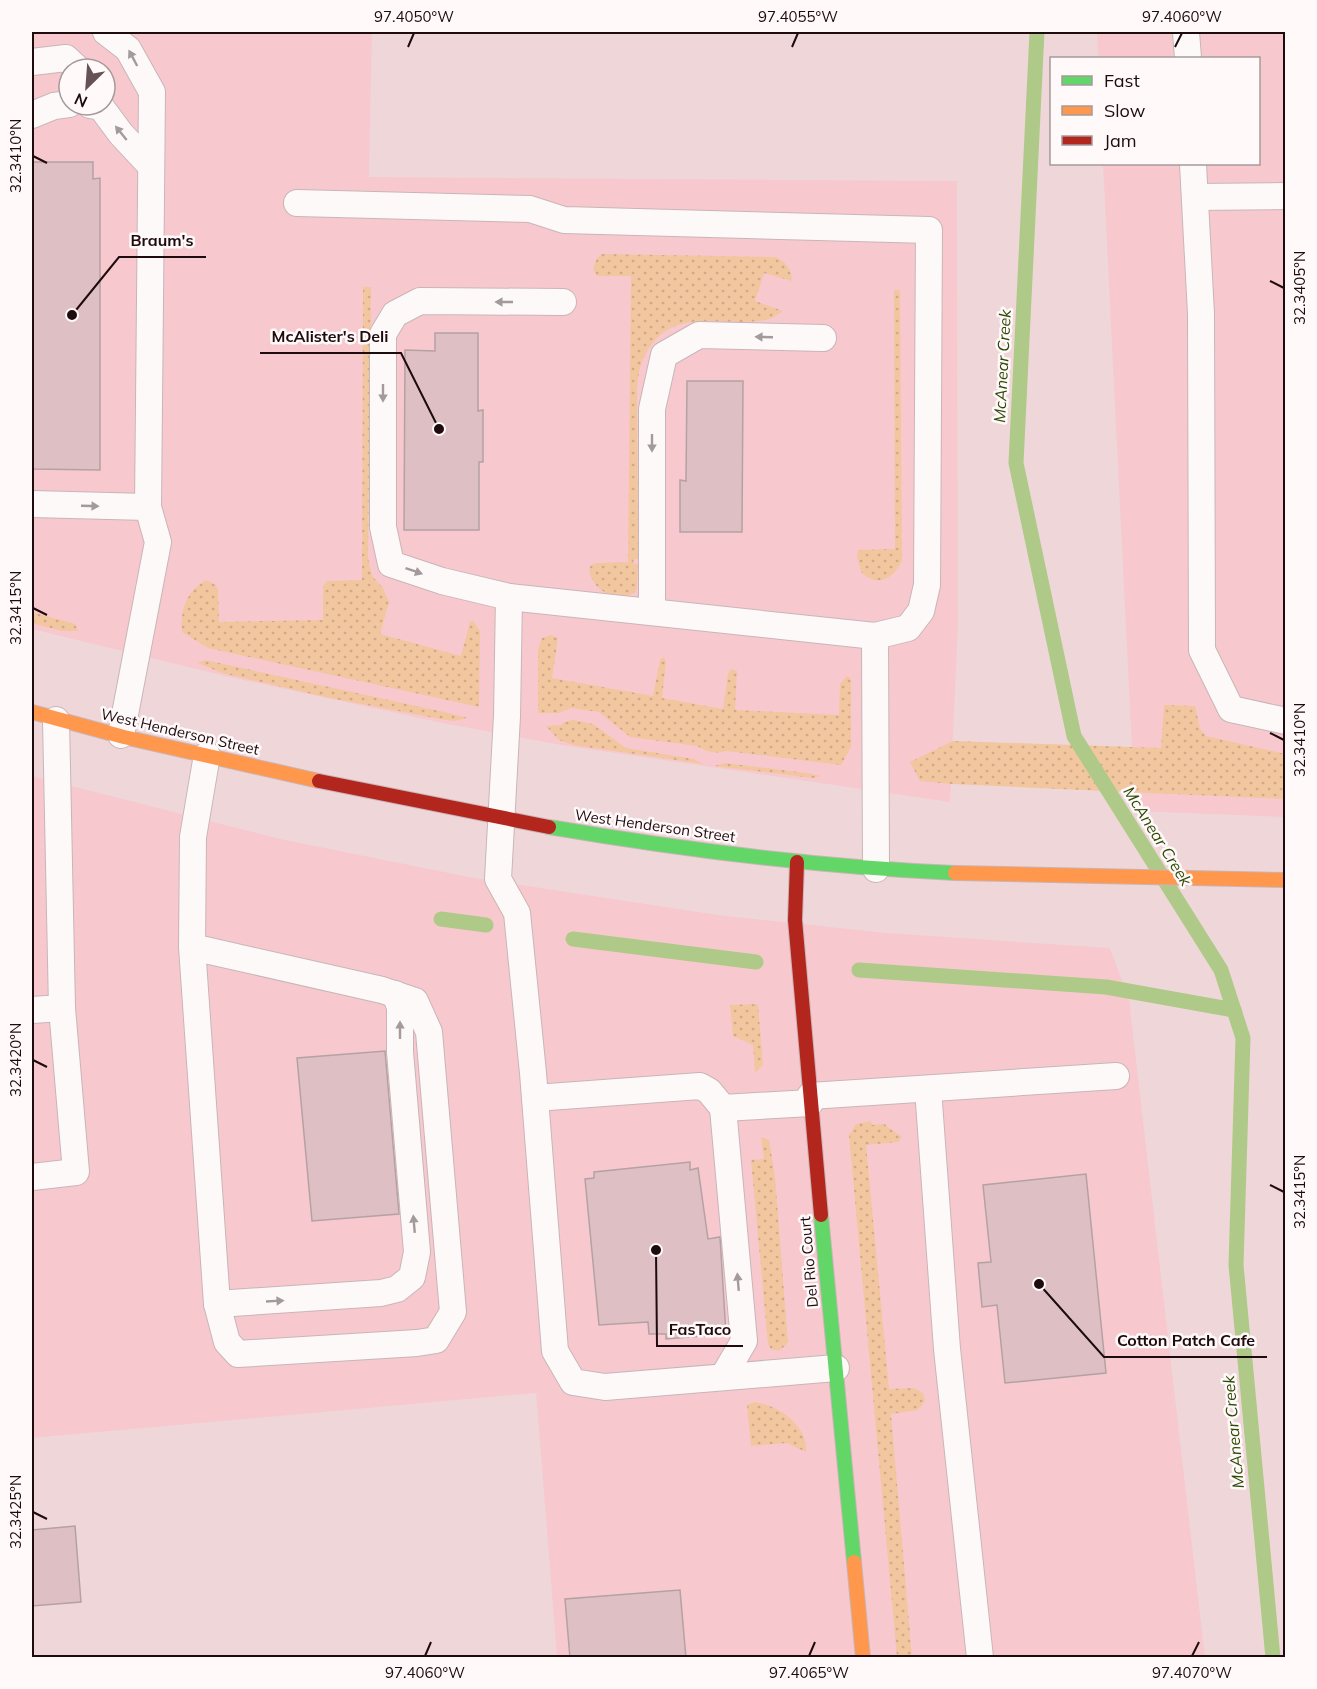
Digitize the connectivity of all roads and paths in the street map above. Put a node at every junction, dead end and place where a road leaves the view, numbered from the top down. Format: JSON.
{"nodes":[{"id":1,"x":106,"y":32,"type":"edge"},
{"id":2,"x":1186,"y":32,"type":"edge"},
{"id":3,"x":1188,"y":57,"type":"edge"},
{"id":4,"x":57,"y":59,"type":"edge"},
{"id":5,"x":32,"y":62,"type":"edge"},
{"id":6,"x":57,"y":105,"type":"edge"},
{"id":7,"x":32,"y":115,"type":"edge"},
{"id":8,"x":106,"y":117,"type":"edge"},
{"id":9,"x":1193,"y":165,"type":"edge"},
{"id":10,"x":151,"y":166,"type":"junction"},
{"id":11,"x":1286,"y":196,"type":"edge"},
{"id":12,"x":1195,"y":197,"type":"junction"},
{"id":13,"x":297,"y":203,"type":"dead end"},
{"id":14,"x":563,"y":302,"type":"dead end"},
{"id":15,"x":823,"y":338,"type":"dead end"},
{"id":16,"x":32,"y":504,"type":"edge"},
{"id":17,"x":148,"y":507,"type":"junction"},
{"id":18,"x":509,"y":597,"type":"junction"},
{"id":19,"x":652,"y":612,"type":"junction"},
{"id":20,"x":875,"y":636,"type":"junction"},
{"id":21,"x":32,"y":712,"type":"edge"},
{"id":22,"x":56,"y":720,"type":"junction"},
{"id":23,"x":1286,"y":721,"type":"edge"},
{"id":24,"x":121,"y":735,"type":"junction"},
{"id":25,"x":207,"y":755,"type":"junction"},
{"id":26,"x":501,"y":819,"type":"junction"},
{"id":27,"x":797,"y":862,"type":"junction"},
{"id":28,"x":876,"y":869,"type":"junction"},
{"id":29,"x":1286,"y":880,"type":"edge"},
{"id":30,"x":192,"y":947,"type":"junction"},
{"id":31,"x":395,"y":994,"type":"junction"},
{"id":32,"x":62,"y":1008,"type":"junction"},
{"id":33,"x":32,"y":1010,"type":"edge"},
{"id":34,"x":1116,"y":1076,"type":"dead end"},
{"id":35,"x":928,"y":1089,"type":"junction"},
{"id":36,"x":535,"y":1098,"type":"junction"},
{"id":37,"x":810,"y":1099,"type":"junction"},
{"id":38,"x":723,"y":1108,"type":"junction"},
{"id":39,"x":32,"y":1177,"type":"edge"},
{"id":40,"x":217,"y":1304,"type":"junction"},
{"id":41,"x":836,"y":1368,"type":"junction"},
{"id":42,"x":723,"y":1377,"type":"junction"},
{"id":43,"x":863,"y":1658,"type":"edge"},
{"id":44,"x":980,"y":1658,"type":"edge"}],
"edges":[{"from":10,"to":1,"type":"lane","one_way":true},
{"from":2,"to":3,"type":"lane"},
{"from":4,"to":5,"type":"lane"},
{"from":6,"to":7,"type":"lane"},
{"from":10,"to":8,"type":"lane","one_way":true},
{"from":9,"to":12,"type":"lane"},
{"from":10,"to":17,"type":"lane"},
{"from":11,"to":12,"type":"lane"},
{"from":12,"to":23,"type":"lane"},
{"from":13,"to":20,"type":"lane"},
{"from":14,"to":18,"type":"lane","one_way":true},
{"from":15,"to":19,"type":"lane","one_way":true},
{"from":16,"to":17,"type":"lane","one_way":true},
{"from":17,"to":24,"type":"lane"},
{"from":18,"to":19,"type":"lane"},
{"from":18,"to":26,"type":"lane"},
{"from":19,"to":20,"type":"lane"},
{"from":20,"to":28,"type":"lane"},
{"from":21,"to":22,"type":"main road","name":"West Henderson Street"},
{"from":22,"to":24,"type":"main road","name":"West Henderson Street"},
{"from":22,"to":32,"type":"lane"},
{"from":24,"to":25,"type":"main road","name":"West Henderson Street"},
{"from":25,"to":26,"type":"main road","name":"West Henderson Street"},
{"from":25,"to":30,"type":"lane"},
{"from":26,"to":27,"type":"main road","name":"West Henderson Street"},
{"from":26,"to":36,"type":"lane"},
{"from":27,"to":28,"type":"main road","name":"West Henderson Street"},
{"from":27,"to":37,"type":"main road","name":"Del Rio Court"},
{"from":28,"to":29,"type":"main road","name":"West Henderson Street"},
{"from":30,"to":31,"type":"lane"},
{"from":30,"to":40,"type":"lane"},
{"from":40,"to":31,"type":"lane","one_way":true},
{"from":31,"to":40,"type":"lane"},
{"from":32,"to":33,"type":"lane"},
{"from":32,"to":39,"type":"lane"},
{"from":34,"to":35,"type":"lane"},
{"from":35,"to":37,"type":"lane"},
{"from":35,"to":44,"type":"lane"},
{"from":36,"to":38,"type":"lane"},
{"from":36,"to":42,"type":"lane"},
{"from":37,"to":38,"type":"lane"},
{"from":37,"to":41,"type":"main road","name":"Del Rio Court"},
{"from":42,"to":38,"type":"lane","one_way":true},
{"from":41,"to":42,"type":"lane"},
{"from":41,"to":43,"type":"main road","name":"Del Rio Court"}]}
